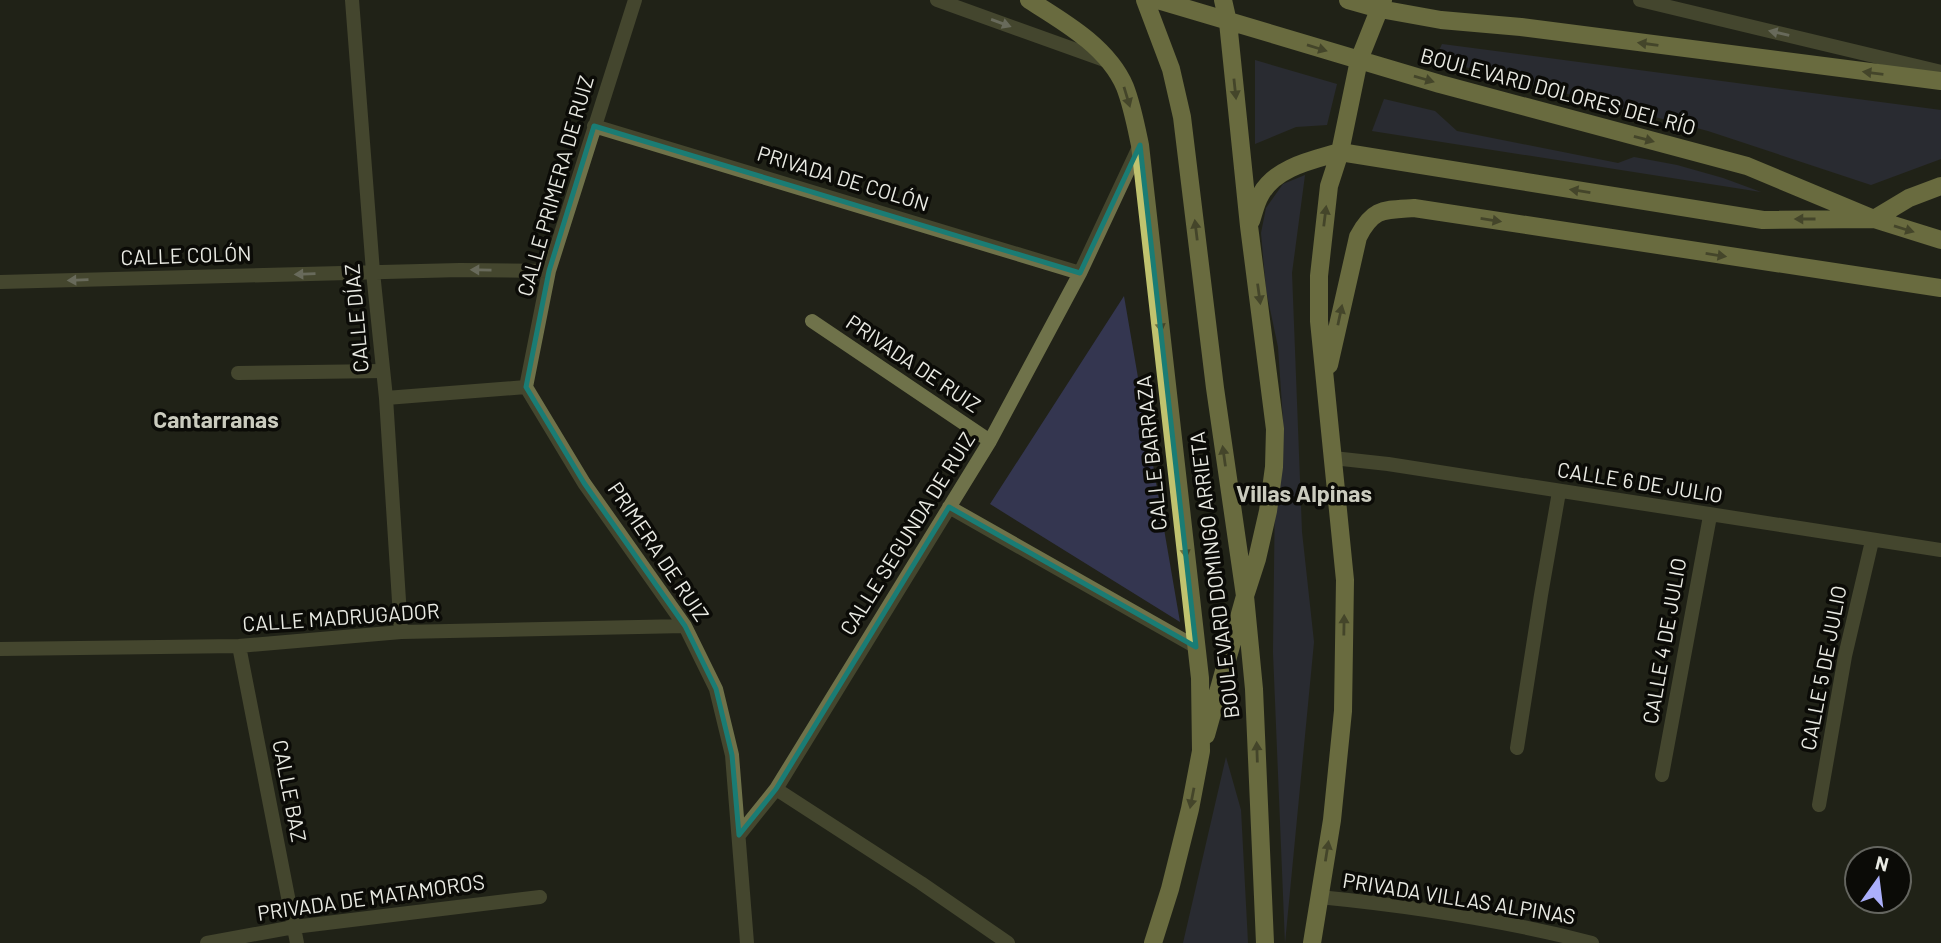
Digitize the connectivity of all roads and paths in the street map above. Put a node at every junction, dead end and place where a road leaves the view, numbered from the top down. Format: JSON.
{"nodes":[{"id":1,"x":352,"y":0,"type":"edge"},
{"id":2,"x":635,"y":0,"type":"edge"},
{"id":3,"x":937,"y":0,"type":"edge"},
{"id":4,"x":1029,"y":0,"type":"edge"},
{"id":5,"x":1145,"y":0,"type":"edge"},
{"id":6,"x":1158,"y":0,"type":"edge"},
{"id":7,"x":1223,"y":0,"type":"edge"},
{"id":8,"x":1348,"y":0,"type":"edge"},
{"id":9,"x":1640,"y":0,"type":"edge"},
{"id":10,"x":1381,"y":4,"type":"edge"},
{"id":11,"x":1228,"y":22,"type":"junction"},
{"id":12,"x":1359,"y":60,"type":"junction"},
{"id":13,"x":1110,"y":62,"type":"junction"},
{"id":14,"x":1941,"y":72,"type":"edge"},
{"id":15,"x":1941,"y":81,"type":"edge"},
{"id":16,"x":594,"y":126,"type":"junction"},
{"id":17,"x":1140,"y":145,"type":"junction"},
{"id":18,"x":1340,"y":152,"type":"junction"},
{"id":19,"x":1941,"y":186,"type":"edge"},
{"id":20,"x":1874,"y":219,"type":"junction"},
{"id":21,"x":1249,"y":226,"type":"junction"},
{"id":22,"x":1941,"y":240,"type":"edge"},
{"id":23,"x":549,"y":271,"type":"junction"},
{"id":24,"x":373,"y":272,"type":"junction"},
{"id":25,"x":1080,"y":273,"type":"junction"},
{"id":26,"x":0,"y":282,"type":"edge"},
{"id":27,"x":1941,"y":288,"type":"edge"},
{"id":28,"x":812,"y":321,"type":"dead end"},
{"id":29,"x":383,"y":372,"type":"junction"},
{"id":30,"x":238,"y":373,"type":"dead end"},
{"id":31,"x":1325,"y":382,"type":"junction"},
{"id":32,"x":526,"y":387,"type":"junction"},
{"id":33,"x":386,"y":398,"type":"junction"},
{"id":34,"x":990,"y":441,"type":"junction"},
{"id":35,"x":1333,"y":458,"type":"junction"},
{"id":36,"x":1559,"y":492,"type":"junction"},
{"id":37,"x":949,"y":507,"type":"junction"},
{"id":38,"x":1710,"y":516,"type":"junction"},
{"id":39,"x":1872,"y":541,"type":"junction"},
{"id":40,"x":1941,"y":550,"type":"edge"},
{"id":41,"x":1245,"y":596,"type":"junction"},
{"id":42,"x":685,"y":626,"type":"junction"},
{"id":43,"x":401,"y":632,"type":"junction"},
{"id":44,"x":239,"y":646,"type":"junction"},
{"id":45,"x":1196,"y":647,"type":"junction"},
{"id":46,"x":0,"y":649,"type":"edge"},
{"id":47,"x":1517,"y":748,"type":"dead end"},
{"id":48,"x":1200,"y":751,"type":"junction"},
{"id":49,"x":1662,"y":775,"type":"dead end"},
{"id":50,"x":776,"y":789,"type":"junction"},
{"id":51,"x":1819,"y":805,"type":"dead end"},
{"id":52,"x":739,"y":835,"type":"junction"},
{"id":53,"x":540,"y":897,"type":"dead end"},
{"id":54,"x":1319,"y":897,"type":"junction"},
{"id":55,"x":294,"y":927,"type":"junction"},
{"id":56,"x":207,"y":943,"type":"edge"},
{"id":57,"x":297,"y":943,"type":"edge"},
{"id":58,"x":747,"y":943,"type":"edge"},
{"id":59,"x":1008,"y":943,"type":"edge"},
{"id":60,"x":1153,"y":943,"type":"edge"},
{"id":61,"x":1265,"y":943,"type":"edge"},
{"id":62,"x":1312,"y":943,"type":"edge"},
{"id":63,"x":1592,"y":943,"type":"edge"}],
"edges":[{"from":1,"to":24,"type":"street","name":"CALLE DÍAZ"},
{"from":2,"to":16,"type":"street","name":"CALLE PRIMERA DE RUIZ"},
{"from":3,"to":13,"type":"street","one_way":true},
{"from":4,"to":13,"type":"main road","name":"CALLE BARRAZA"},
{"from":41,"to":5,"type":"main road","name":"BOULEVARD DOMINGO ARRIETA","one_way":true},
{"from":6,"to":11,"type":"main road","name":"BOULEVARD DOLORES DEL RÍO"},
{"from":7,"to":11,"type":"main road"},
{"from":8,"to":10,"type":"main road","name":"BOULEVARD DOLORES DEL RÍO"},
{"from":14,"to":9,"type":"street","one_way":true},
{"from":10,"to":12,"type":"main road"},
{"from":15,"to":10,"type":"main road","name":"BOULEVARD DOLORES DEL RÍO","one_way":true},
{"from":11,"to":12,"type":"main road","name":"BOULEVARD DOLORES DEL RÍO","one_way":true},
{"from":11,"to":21,"type":"main road","one_way":true},
{"from":12,"to":18,"type":"main road"},
{"from":12,"to":20,"type":"main road","name":"BOULEVARD DOLORES DEL RÍO","one_way":true},
{"from":13,"to":17,"type":"main road","name":"CALLE BARRAZA","one_way":true},
{"from":16,"to":23,"type":"street","name":"CALLE PRIMERA DE RUIZ"},
{"from":16,"to":25,"type":"street","name":"PRIVADA DE COLÓN"},
{"from":17,"to":25,"type":"street","name":"CALLE SEGUNDA DE RUIZ"},
{"from":17,"to":45,"type":"main road","name":"CALLE BARRAZA","one_way":true},
{"from":20,"to":18,"type":"main road","one_way":true},
{"from":18,"to":21,"type":"main road"},
{"from":31,"to":18,"type":"main road","one_way":true},
{"from":19,"to":20,"type":"main road"},
{"from":20,"to":22,"type":"main road","name":"BOULEVARD DOLORES DEL RÍO","one_way":true},
{"from":21,"to":41,"type":"main road","one_way":true},
{"from":23,"to":24,"type":"street","name":"CALLE COLÓN","one_way":true},
{"from":23,"to":32,"type":"street","name":"CALLE PRIMERA DE RUIZ"},
{"from":24,"to":26,"type":"street","name":"CALLE COLÓN","one_way":true},
{"from":24,"to":29,"type":"street","name":"CALLE DÍAZ"},
{"from":25,"to":34,"type":"street","name":"CALLE SEGUNDA DE RUIZ"},
{"from":31,"to":27,"type":"main road","one_way":true},
{"from":28,"to":34,"type":"street","name":"PRIVADA DE RUIZ"},
{"from":29,"to":30,"type":"street"},
{"from":29,"to":33,"type":"street","name":"CALLE DÍAZ"},
{"from":31,"to":35,"type":"main road"},
{"from":32,"to":33,"type":"street"},
{"from":32,"to":42,"type":"street","name":"PRIMERA DE RUIZ"},
{"from":33,"to":43,"type":"street","name":"CALLE DÍAZ"},
{"from":34,"to":37,"type":"street","name":"CALLE SEGUNDA DE RUIZ"},
{"from":35,"to":36,"type":"street","name":"CALLE 6 DE JULIO"},
{"from":54,"to":35,"type":"main road","one_way":true},
{"from":36,"to":38,"type":"street","name":"CALLE 6 DE JULIO"},
{"from":36,"to":47,"type":"street"},
{"from":37,"to":45,"type":"street"},
{"from":37,"to":50,"type":"street","name":"CALLE SEGUNDA DE RUIZ"},
{"from":38,"to":39,"type":"street","name":"CALLE 6 DE JULIO"},
{"from":38,"to":49,"type":"street","name":"CALLE 4 DE JULIO"},
{"from":39,"to":40,"type":"street","name":"CALLE 6 DE JULIO"},
{"from":39,"to":51,"type":"street","name":"CALLE 5 DE JULIO"},
{"from":41,"to":48,"type":"main road"},
{"from":61,"to":41,"type":"main road","name":"BOULEVARD DOMINGO ARRIETA","one_way":true},
{"from":42,"to":43,"type":"street","name":"CALLE MADRUGADOR"},
{"from":42,"to":52,"type":"street","name":"PRIMERA DE RUIZ"},
{"from":43,"to":44,"type":"street","name":"CALLE MADRUGADOR"},
{"from":44,"to":46,"type":"street","name":"CALLE MADRUGADOR"},
{"from":44,"to":55,"type":"street","name":"CALLE BAZ"},
{"from":45,"to":48,"type":"main road","name":"CALLE BARRAZA"},
{"from":48,"to":60,"type":"main road","name":"CALLE BARRAZA","one_way":true},
{"from":50,"to":52,"type":"street","name":"CALLE SEGUNDA DE RUIZ"},
{"from":50,"to":59,"type":"street"},
{"from":52,"to":58,"type":"street"},
{"from":53,"to":55,"type":"street","name":"PRIVADA DE MATAMOROS"},
{"from":54,"to":62,"type":"main road"},
{"from":54,"to":63,"type":"street","name":"PRIVADA VILLAS ALPINAS"},
{"from":55,"to":56,"type":"street","name":"PRIVADA DE MATAMOROS"},
{"from":55,"to":57,"type":"street","name":"CALLE BAZ"}]}
